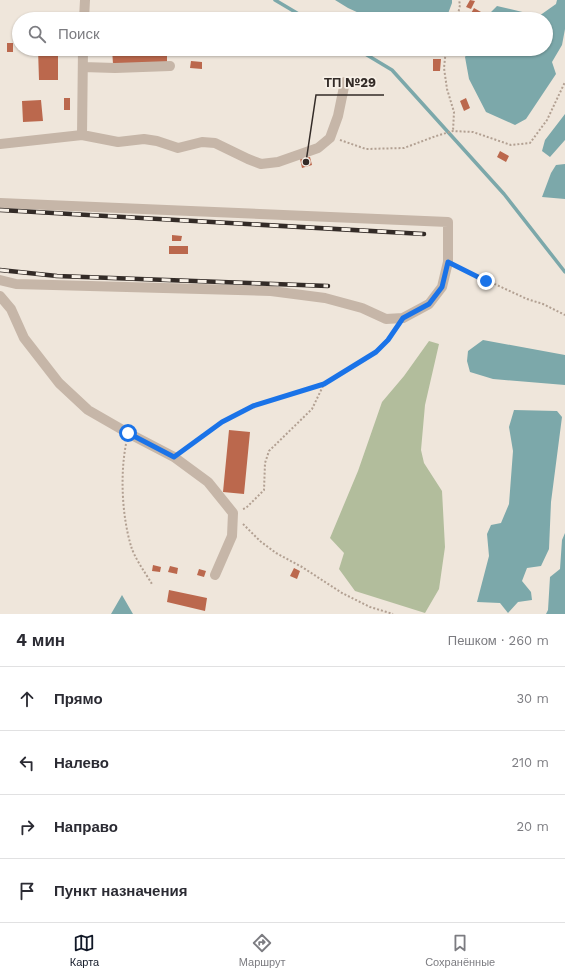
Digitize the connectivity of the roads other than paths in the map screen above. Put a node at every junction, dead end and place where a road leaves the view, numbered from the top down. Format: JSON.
{"nodes":[{"id":1,"x":85,"y":0,"type":"edge"},
{"id":2,"x":84,"y":12,"type":"edge"},
{"id":3,"x":83,"y":56,"type":"edge"},
{"id":4,"x":170,"y":66,"type":"dead end"},
{"id":5,"x":83,"y":67,"type":"junction"},
{"id":6,"x":345,"y":82,"type":"dead end"},
{"id":7,"x":82,"y":135,"type":"junction"},
{"id":8,"x":0,"y":144,"type":"edge"},
{"id":9,"x":0,"y":203,"type":"edge"},
{"id":10,"x":0,"y":280,"type":"edge"},
{"id":11,"x":0,"y":296,"type":"edge"},
{"id":12,"x":215,"y":575,"type":"dead end"}],
"edges":[{"from":1,"to":2,"type":"street"},
{"from":3,"to":5,"type":"street"},
{"from":4,"to":5,"type":"street"},
{"from":5,"to":7,"type":"street"},
{"from":6,"to":7,"type":"street"},
{"from":7,"to":8,"type":"street"},
{"from":9,"to":10,"type":"street"},
{"from":11,"to":12,"type":"street"}]}
